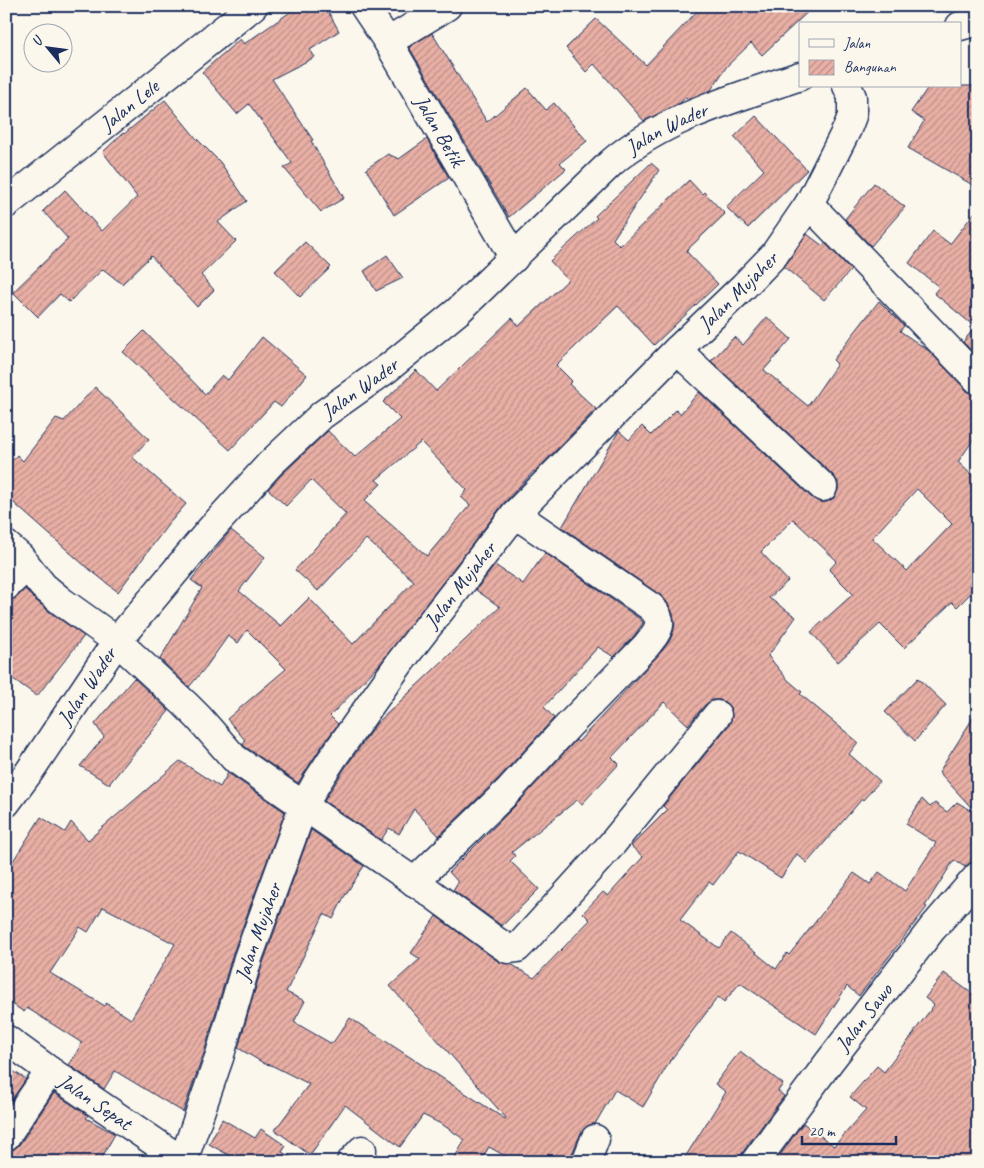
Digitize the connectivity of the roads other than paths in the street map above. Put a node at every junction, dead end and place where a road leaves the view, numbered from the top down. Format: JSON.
{"nodes":[{"id":1,"x":252,"y":6,"type":"edge"},
{"id":2,"x":364,"y":6,"type":"edge"},
{"id":3,"x":448,"y":6,"type":"edge"},
{"id":4,"x":978,"y":21,"type":"edge"},
{"id":5,"x":962,"y":25,"type":"edge"},
{"id":6,"x":388,"y":42,"type":"junction"},
{"id":7,"x":799,"y":76,"type":"edge"},
{"id":8,"x":848,"y":88,"type":"edge"},
{"id":9,"x":6,"y":204,"type":"edge"},
{"id":10,"x":809,"y":204,"type":"junction"},
{"id":11,"x":514,"y":258,"type":"junction"},
{"id":12,"x":677,"y":350,"type":"junction"},
{"id":13,"x":978,"y":380,"type":"edge"},
{"id":14,"x":823,"y":487,"type":"dead end"},
{"id":15,"x":515,"y":514,"type":"junction"},
{"id":16,"x":6,"y":545,"type":"edge"},
{"id":17,"x":27,"y":566,"type":"junction"},
{"id":18,"x":6,"y":586,"type":"edge"},
{"id":19,"x":117,"y":641,"type":"junction"},
{"id":20,"x":717,"y":715,"type":"dead end"},
{"id":21,"x":6,"y":803,"type":"edge"},
{"id":22,"x":304,"y":807,"type":"junction"},
{"id":23,"x":978,"y":876,"type":"edge"},
{"id":24,"x":414,"y":882,"type":"junction"},
{"id":25,"x":6,"y":1039,"type":"edge"},
{"id":26,"x":50,"y":1070,"type":"junction"},
{"id":27,"x":6,"y":1136,"type":"edge"},
{"id":28,"x":184,"y":1161,"type":"edge"},
{"id":29,"x":756,"y":1162,"type":"edge"}],
"edges":[{"from":1,"to":9,"type":"street","name":"Jalan Lele"},
{"from":2,"to":6,"type":"street","name":"Jalan Betik"},
{"from":3,"to":6,"type":"street"},
{"from":4,"to":5,"type":"street"},
{"from":6,"to":11,"type":"street","name":"Jalan Betik"},
{"from":7,"to":11,"type":"street","name":"Jalan Wader"},
{"from":8,"to":10,"type":"street","name":"Jalan Mujaher"},
{"from":10,"to":12,"type":"street","name":"Jalan Mujaher"},
{"from":10,"to":13,"type":"street"},
{"from":11,"to":19,"type":"street","name":"Jalan Wader"},
{"from":12,"to":14,"type":"street"},
{"from":12,"to":15,"type":"street","name":"Jalan Mujaher"},
{"from":15,"to":22,"type":"street","name":"Jalan Mujaher"},
{"from":15,"to":24,"type":"street"},
{"from":16,"to":17,"type":"street"},
{"from":17,"to":18,"type":"street"},
{"from":17,"to":19,"type":"street"},
{"from":19,"to":21,"type":"street","name":"Jalan Wader"},
{"from":19,"to":22,"type":"street"},
{"from":20,"to":24,"type":"street"},
{"from":22,"to":24,"type":"street"},
{"from":22,"to":28,"type":"street","name":"Jalan Mujaher"},
{"from":23,"to":29,"type":"street","name":"Jalan Sawo"},
{"from":25,"to":26,"type":"street","name":"Jalan Sepat"},
{"from":26,"to":27,"type":"street"},
{"from":26,"to":28,"type":"street","name":"Jalan Sepat"}]}
